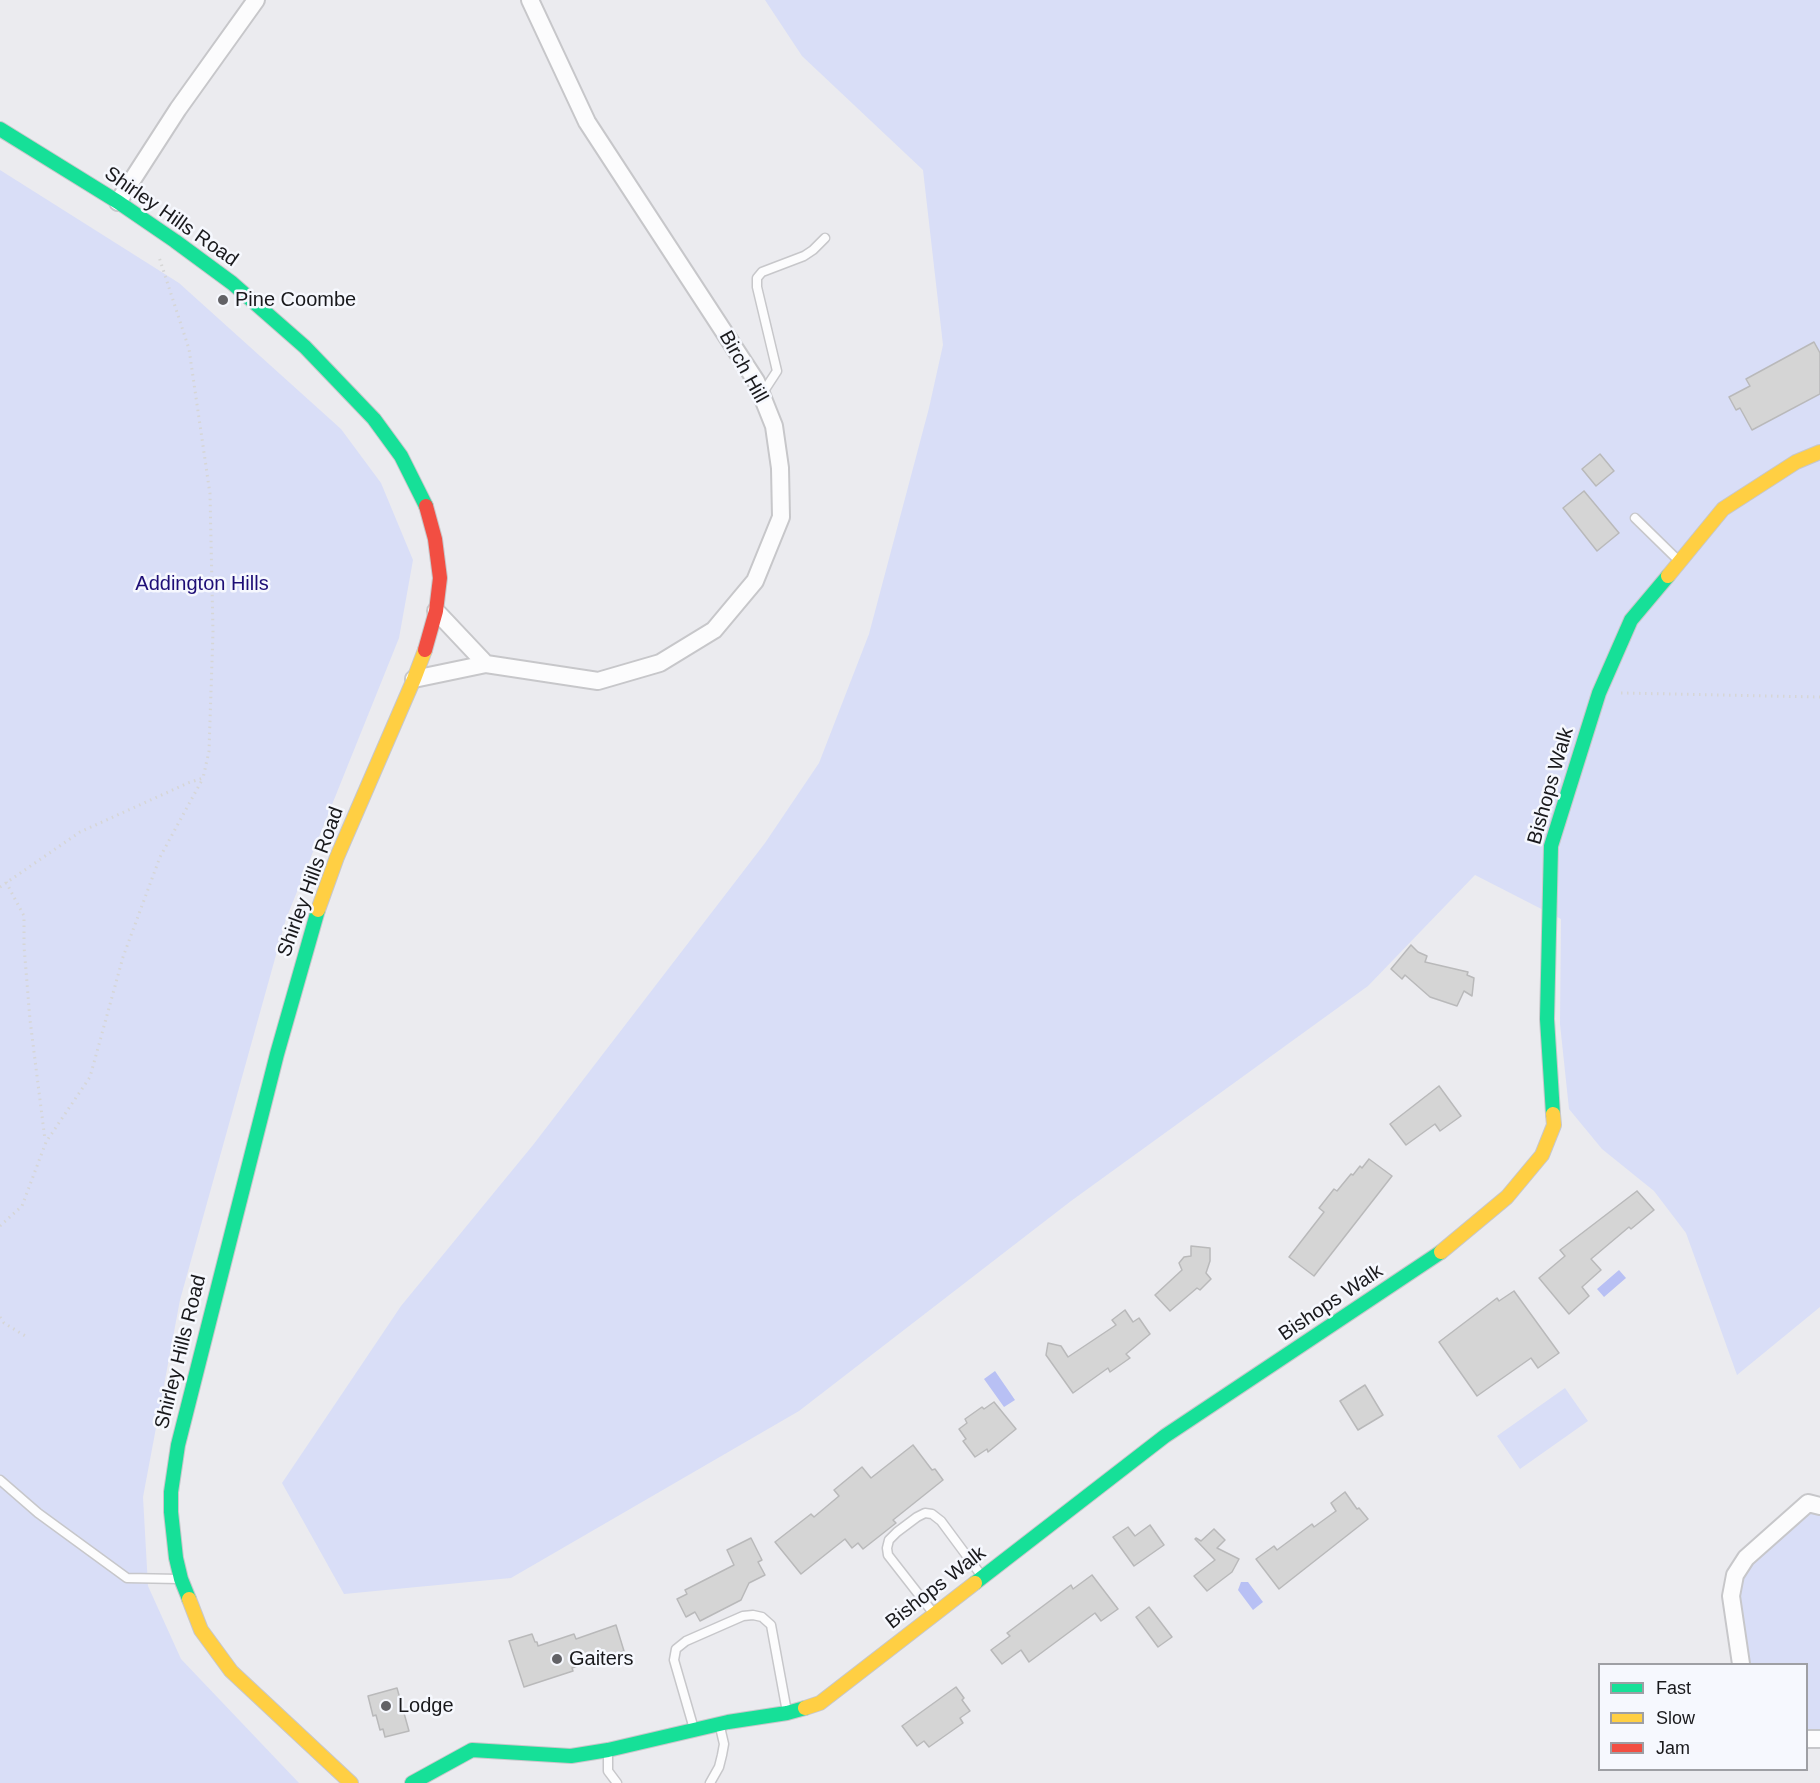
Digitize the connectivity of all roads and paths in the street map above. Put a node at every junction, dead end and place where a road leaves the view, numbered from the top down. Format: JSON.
{"nodes":[{"id":1,"x":256,"y":0,"type":"edge"},
{"id":2,"x":530,"y":0,"type":"edge"},
{"id":3,"x":0,"y":129,"type":"edge"},
{"id":4,"x":118,"y":202,"type":"junction"},
{"id":5,"x":825,"y":238,"type":"dead end"},
{"id":6,"x":158,"y":253,"type":"dead end"},
{"id":7,"x":761,"y":394,"type":"junction"},
{"id":8,"x":1820,"y":452,"type":"edge"},
{"id":9,"x":1635,"y":518,"type":"dead end"},
{"id":10,"x":1679,"y":561,"type":"junction"},
{"id":11,"x":436,"y":611,"type":"junction"},
{"id":12,"x":486,"y":664,"type":"junction"},
{"id":13,"x":414,"y":679,"type":"junction"},
{"id":14,"x":1599,"y":693,"type":"junction"},
{"id":15,"x":1820,"y":697,"type":"edge"},
{"id":16,"x":203,"y":778,"type":"junction"},
{"id":17,"x":6,"y":882,"type":"junction"},
{"id":18,"x":0,"y":887,"type":"edge"},
{"id":19,"x":45,"y":1142,"type":"junction"},
{"id":20,"x":0,"y":1226,"type":"edge"},
{"id":21,"x":0,"y":1317,"type":"edge"},
{"id":22,"x":27,"y":1337,"type":"dead end"},
{"id":23,"x":0,"y":1480,"type":"edge"},
{"id":24,"x":1816,"y":1500,"type":"edge"},
{"id":25,"x":983,"y":1576,"type":"junction"},
{"id":26,"x":181,"y":1579,"type":"junction"},
{"id":27,"x":934,"y":1614,"type":"junction"},
{"id":28,"x":1741,"y":1663,"type":"edge"},
{"id":29,"x":787,"y":1713,"type":"junction"},
{"id":30,"x":719,"y":1724,"type":"junction"},
{"id":31,"x":694,"y":1729,"type":"junction"},
{"id":32,"x":608,"y":1750,"type":"junction"},
{"id":33,"x":351,"y":1783,"type":"edge"},
{"id":34,"x":412,"y":1783,"type":"edge"},
{"id":35,"x":617,"y":1783,"type":"edge"},
{"id":36,"x":710,"y":1783,"type":"edge"}],
"edges":[{"from":1,"to":4,"type":"street"},
{"from":2,"to":7,"type":"street","name":"Birch Hill"},
{"from":3,"to":4,"type":"street","name":"Shirley Hills Road"},
{"from":4,"to":11,"type":"street","name":"Shirley Hills Road"},
{"from":5,"to":7,"type":"lane"},
{"from":6,"to":16,"type":"path"},
{"from":7,"to":12,"type":"street","name":"Birch Hill"},
{"from":8,"to":10,"type":"street","name":"Bishops Walk"},
{"from":9,"to":10,"type":"lane"},
{"from":10,"to":14,"type":"street","name":"Bishops Walk"},
{"from":11,"to":12,"type":"street"},
{"from":11,"to":13,"type":"street","name":"Shirley Hills Road"},
{"from":12,"to":13,"type":"street","name":"Birch Hill"},
{"from":13,"to":26,"type":"street","name":"Shirley Hills Road"},
{"from":14,"to":15,"type":"path"},
{"from":14,"to":25,"type":"street","name":"Bishops Walk"},
{"from":16,"to":17,"type":"path"},
{"from":16,"to":19,"type":"path"},
{"from":17,"to":18,"type":"path"},
{"from":17,"to":19,"type":"path"},
{"from":19,"to":20,"type":"path"},
{"from":21,"to":22,"type":"path"},
{"from":23,"to":26,"type":"lane"},
{"from":24,"to":28,"type":"street"},
{"from":25,"to":27,"type":"street","name":"Bishops Walk"},
{"from":25,"to":27,"type":"lane"},
{"from":26,"to":33,"type":"street","name":"Shirley Hills Road"},
{"from":27,"to":29,"type":"street","name":"Bishops Walk"},
{"from":29,"to":30,"type":"street","name":"Bishops Walk"},
{"from":29,"to":31,"type":"lane"},
{"from":30,"to":31,"type":"street","name":"Bishops Walk"},
{"from":30,"to":36,"type":"lane"},
{"from":31,"to":32,"type":"street","name":"Bishops Walk"},
{"from":32,"to":34,"type":"street","name":"Bishops Walk"},
{"from":32,"to":35,"type":"lane"}]}
